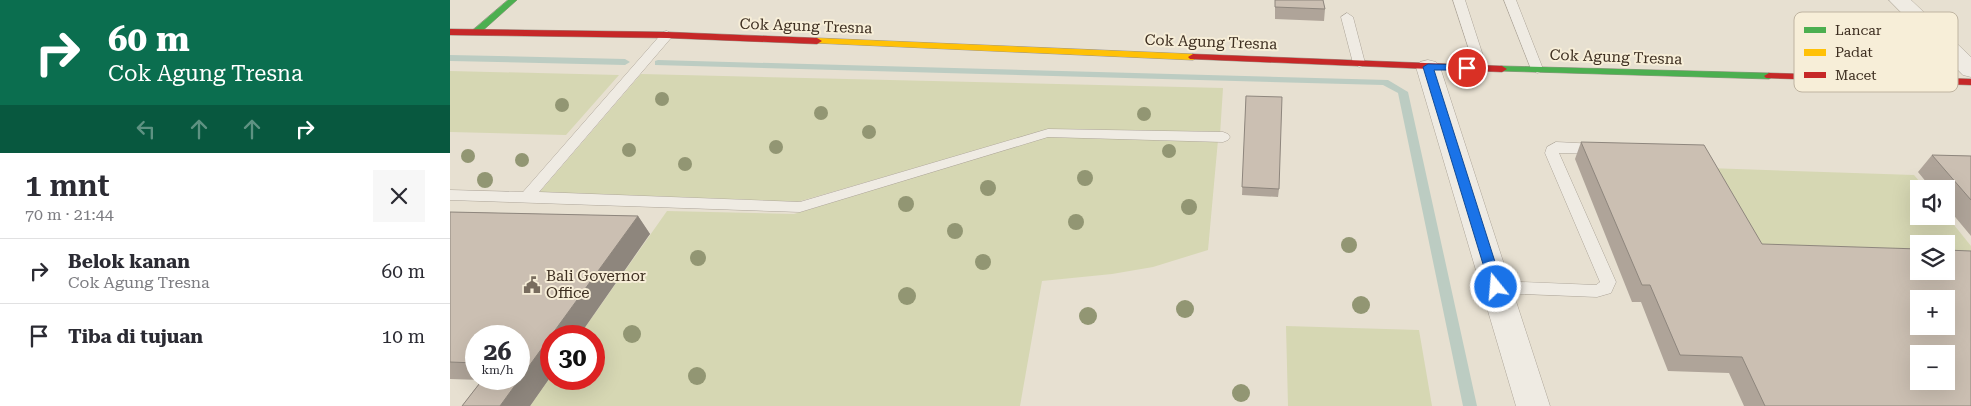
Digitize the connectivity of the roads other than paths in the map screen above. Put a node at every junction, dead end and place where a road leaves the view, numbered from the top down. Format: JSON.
{"nodes":[{"id":1,"x":513,"y":0,"type":"edge"},
{"id":2,"x":1459,"y":0,"type":"edge"},
{"id":3,"x":1510,"y":0,"type":"edge"},
{"id":4,"x":1899,"y":0,"type":"edge"},
{"id":5,"x":1911,"y":12,"type":"edge"},
{"id":6,"x":1347,"y":17,"type":"dead end"},
{"id":7,"x":450,"y":32,"type":"edge"},
{"id":8,"x":476,"y":32,"type":"junction"},
{"id":9,"x":667,"y":35,"type":"junction"},
{"id":10,"x":1958,"y":57,"type":"edge"},
{"id":11,"x":1359,"y":63,"type":"junction"},
{"id":12,"x":1428,"y":67,"type":"junction"},
{"id":13,"x":1481,"y":68,"type":"junction"},
{"id":14,"x":1537,"y":69,"type":"junction"},
{"id":15,"x":1971,"y":70,"type":"edge"},
{"id":16,"x":1794,"y":77,"type":"edge"},
{"id":17,"x":1958,"y":82,"type":"edge"},
{"id":18,"x":1971,"y":82,"type":"edge"},
{"id":19,"x":1223,"y":137,"type":"dead end"},
{"id":20,"x":1614,"y":150,"type":"edge"},
{"id":21,"x":450,"y":195,"type":"edge"},
{"id":22,"x":527,"y":197,"type":"junction"},
{"id":23,"x":1496,"y":287,"type":"junction"},
{"id":24,"x":1533,"y":406,"type":"edge"}],
"edges":[{"from":1,"to":8,"type":"main road"},
{"from":2,"to":13,"type":"lane"},
{"from":3,"to":14,"type":"lane"},
{"from":4,"to":5,"type":"street"},
{"from":6,"to":11,"type":"lane"},
{"from":7,"to":8,"type":"main road","name":"Cok Agung Tresna"},
{"from":8,"to":9,"type":"main road","name":"Cok Agung Tresna"},
{"from":9,"to":11,"type":"main road","name":"Cok Agung Tresna"},
{"from":9,"to":22,"type":"lane"},
{"from":10,"to":15,"type":"street"},
{"from":11,"to":12,"type":"main road","name":"Cok Agung Tresna"},
{"from":12,"to":13,"type":"main road","name":"Cok Agung Tresna"},
{"from":12,"to":23,"type":"street"},
{"from":13,"to":14,"type":"main road","name":"Cok Agung Tresna"},
{"from":14,"to":16,"type":"main road","name":"Cok Agung Tresna"},
{"from":17,"to":18,"type":"main road","name":"Cok Agung Tresna"},
{"from":19,"to":22,"type":"lane"},
{"from":20,"to":23,"type":"lane"},
{"from":21,"to":22,"type":"lane"},
{"from":23,"to":24,"type":"street"}]}
